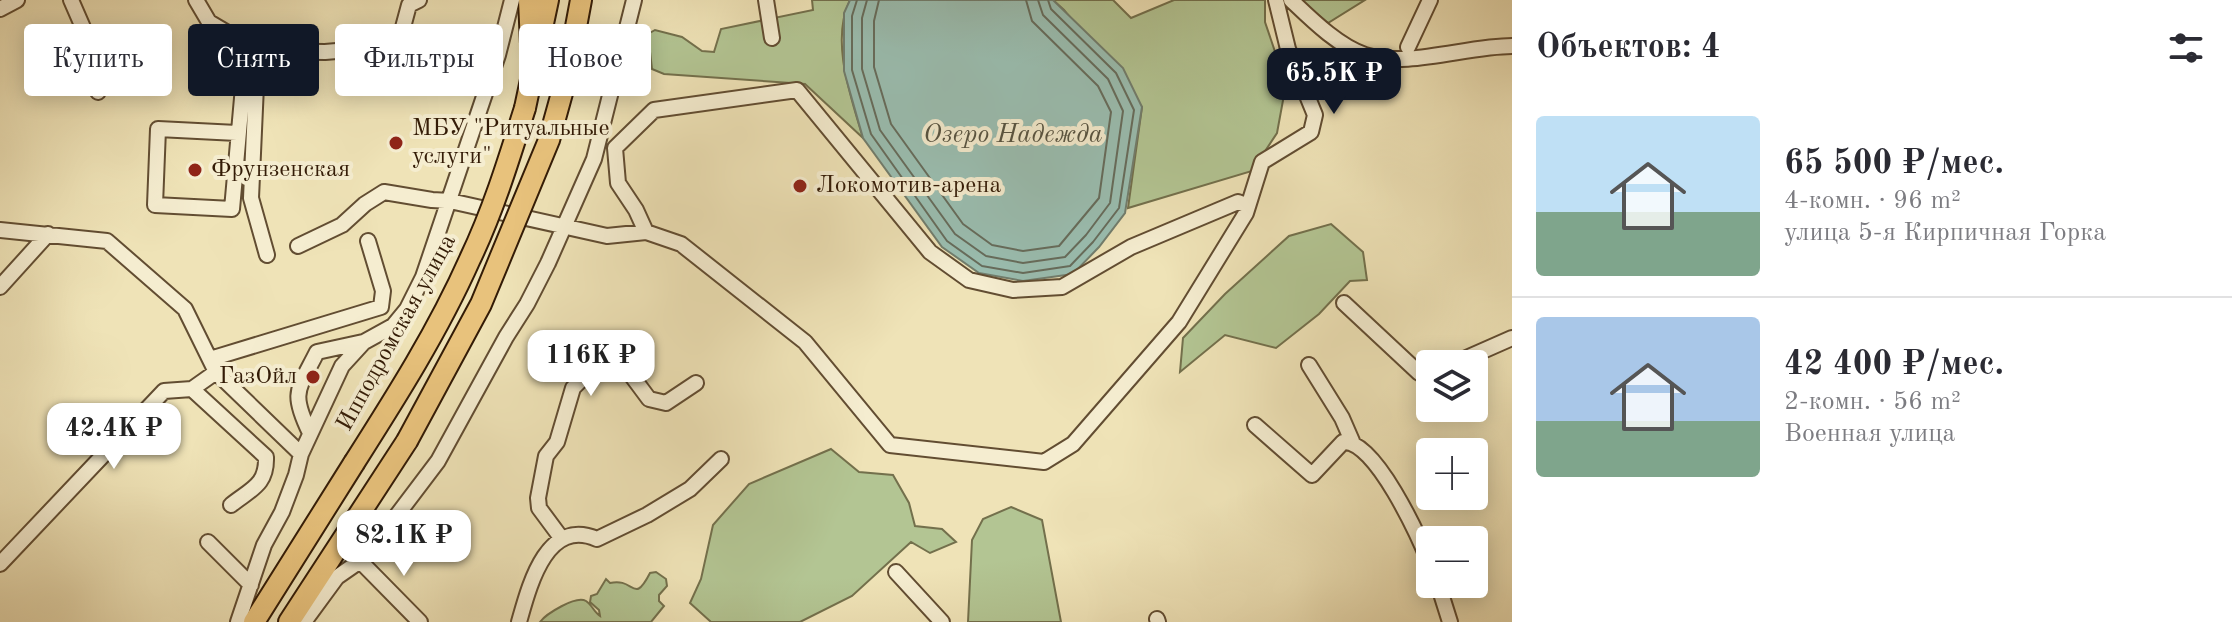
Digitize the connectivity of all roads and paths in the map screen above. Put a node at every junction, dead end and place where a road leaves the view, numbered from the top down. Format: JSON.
{"nodes":[{"id":1,"x":17,"y":0,"type":"edge"},
{"id":2,"x":71,"y":0,"type":"edge"},
{"id":3,"x":196,"y":0,"type":"edge"},
{"id":4,"x":419,"y":0,"type":"edge"},
{"id":5,"x":512,"y":0,"type":"edge"},
{"id":6,"x":529,"y":0,"type":"edge"},
{"id":7,"x":548,"y":0,"type":"edge"},
{"id":8,"x":581,"y":0,"type":"edge"},
{"id":9,"x":591,"y":0,"type":"edge"},
{"id":10,"x":634,"y":0,"type":"edge"},
{"id":11,"x":766,"y":0,"type":"edge"},
{"id":12,"x":1276,"y":0,"type":"edge"},
{"id":13,"x":1291,"y":0,"type":"edge"},
{"id":14,"x":1430,"y":0,"type":"edge"},
{"id":15,"x":0,"y":9,"type":"edge"},
{"id":16,"x":81,"y":24,"type":"edge"},
{"id":17,"x":212,"y":24,"type":"edge"},
{"id":18,"x":530,"y":24,"type":"edge"},
{"id":19,"x":543,"y":24,"type":"edge"},
{"id":20,"x":578,"y":24,"type":"edge"},
{"id":21,"x":582,"y":24,"type":"edge"},
{"id":22,"x":772,"y":38,"type":"dead end"},
{"id":23,"x":1512,"y":46,"type":"edge"},
{"id":24,"x":1408,"y":47,"type":"dead end"},
{"id":25,"x":319,"y":52,"type":"edge"},
{"id":26,"x":242,"y":96,"type":"edge"},
{"id":27,"x":255,"y":96,"type":"edge"},
{"id":28,"x":528,"y":96,"type":"edge"},
{"id":29,"x":561,"y":96,"type":"edge"},
{"id":30,"x":237,"y":133,"type":"junction"},
{"id":31,"x":450,"y":201,"type":"junction"},
{"id":32,"x":1248,"y":206,"type":"junction"},
{"id":33,"x":563,"y":227,"type":"junction"},
{"id":34,"x":0,"y":230,"type":"edge"},
{"id":35,"x":646,"y":232,"type":"junction"},
{"id":36,"x":48,"y":234,"type":"junction"},
{"id":37,"x":368,"y":241,"type":"dead end"},
{"id":38,"x":298,"y":246,"type":"dead end"},
{"id":39,"x":267,"y":255,"type":"dead end"},
{"id":40,"x":0,"y":287,"type":"edge"},
{"id":41,"x":1344,"y":303,"type":"dead end"},
{"id":42,"x":1512,"y":338,"type":"edge"},
{"id":43,"x":364,"y":342,"type":"junction"},
{"id":44,"x":1485,"y":350,"type":"edge"},
{"id":45,"x":1309,"y":365,"type":"dead end"},
{"id":46,"x":213,"y":366,"type":"junction"},
{"id":47,"x":1416,"y":370,"type":"edge"},
{"id":48,"x":696,"y":383,"type":"dead end"},
{"id":49,"x":192,"y":389,"type":"junction"},
{"id":50,"x":1255,"y":425,"type":"dead end"},
{"id":51,"x":310,"y":433,"type":"junction"},
{"id":52,"x":1352,"y":441,"type":"junction"},
{"id":53,"x":301,"y":454,"type":"junction"},
{"id":54,"x":721,"y":459,"type":"dead end"},
{"id":55,"x":231,"y":505,"type":"dead end"},
{"id":56,"x":1416,"y":528,"type":"edge"},
{"id":57,"x":562,"y":539,"type":"junction"},
{"id":58,"x":208,"y":542,"type":"dead end"},
{"id":59,"x":360,"y":561,"type":"junction"},
{"id":60,"x":0,"y":564,"type":"edge"},
{"id":61,"x":896,"y":572,"type":"dead end"},
{"id":62,"x":251,"y":585,"type":"junction"},
{"id":63,"x":1442,"y":598,"type":"edge"},
{"id":64,"x":238,"y":622,"type":"edge"},
{"id":65,"x":254,"y":622,"type":"edge"},
{"id":66,"x":289,"y":622,"type":"edge"},
{"id":67,"x":304,"y":622,"type":"edge"},
{"id":68,"x":420,"y":622,"type":"edge"},
{"id":69,"x":519,"y":622,"type":"edge"},
{"id":70,"x":942,"y":622,"type":"edge"},
{"id":71,"x":1450,"y":622,"type":"edge"}],
"edges":[{"from":1,"to":15,"type":"street"},
{"from":2,"to":16,"type":"street"},
{"from":3,"to":17,"type":"street"},
{"from":4,"to":25,"type":"street"},
{"from":5,"to":31,"type":"street"},
{"from":6,"to":18,"type":"highway"},
{"from":7,"to":19,"type":"highway","name":"Ипподромская улица"},
{"from":8,"to":20,"type":"highway"},
{"from":9,"to":21,"type":"highway"},
{"from":10,"to":33,"type":"street"},
{"from":11,"to":22,"type":"street"},
{"from":12,"to":32,"type":"street"},
{"from":13,"to":23,"type":"street"},
{"from":14,"to":24,"type":"street"},
{"from":26,"to":30,"type":"street"},
{"from":27,"to":39,"type":"street"},
{"from":28,"to":65,"type":"highway","name":"Ипподромская улица","bridge":true},
{"from":29,"to":66,"type":"highway","bridge":true},
{"from":30,"to":30,"type":"street"},
{"from":31,"to":33,"type":"street"},
{"from":31,"to":38,"type":"street"},
{"from":31,"to":43,"type":"street"},
{"from":32,"to":35,"type":"street"},
{"from":32,"to":35,"type":"street"},
{"from":33,"to":35,"type":"street"},
{"from":33,"to":59,"type":"street"},
{"from":34,"to":36,"type":"street"},
{"from":36,"to":40,"type":"street"},
{"from":36,"to":46,"type":"street"},
{"from":37,"to":46,"type":"street"},
{"from":41,"to":47,"type":"street"},
{"from":42,"to":44,"type":"street"},
{"from":43,"to":51,"type":"street"},
{"from":43,"to":51,"type":"street"},
{"from":45,"to":52,"type":"street"},
{"from":46,"to":49,"type":"street"},
{"from":46,"to":53,"type":"street"},
{"from":48,"to":57,"type":"street"},
{"from":49,"to":55,"type":"street"},
{"from":49,"to":60,"type":"street"},
{"from":50,"to":52,"type":"street"},
{"from":51,"to":53,"type":"street"},
{"from":52,"to":56,"type":"street"},
{"from":53,"to":62,"type":"street"},
{"from":54,"to":57,"type":"street"},
{"from":57,"to":69,"type":"street"},
{"from":58,"to":62,"type":"street"},
{"from":59,"to":67,"type":"street"},
{"from":59,"to":68,"type":"street"},
{"from":61,"to":70,"type":"street"},
{"from":62,"to":64,"type":"street"},
{"from":63,"to":71,"type":"street"}]}
